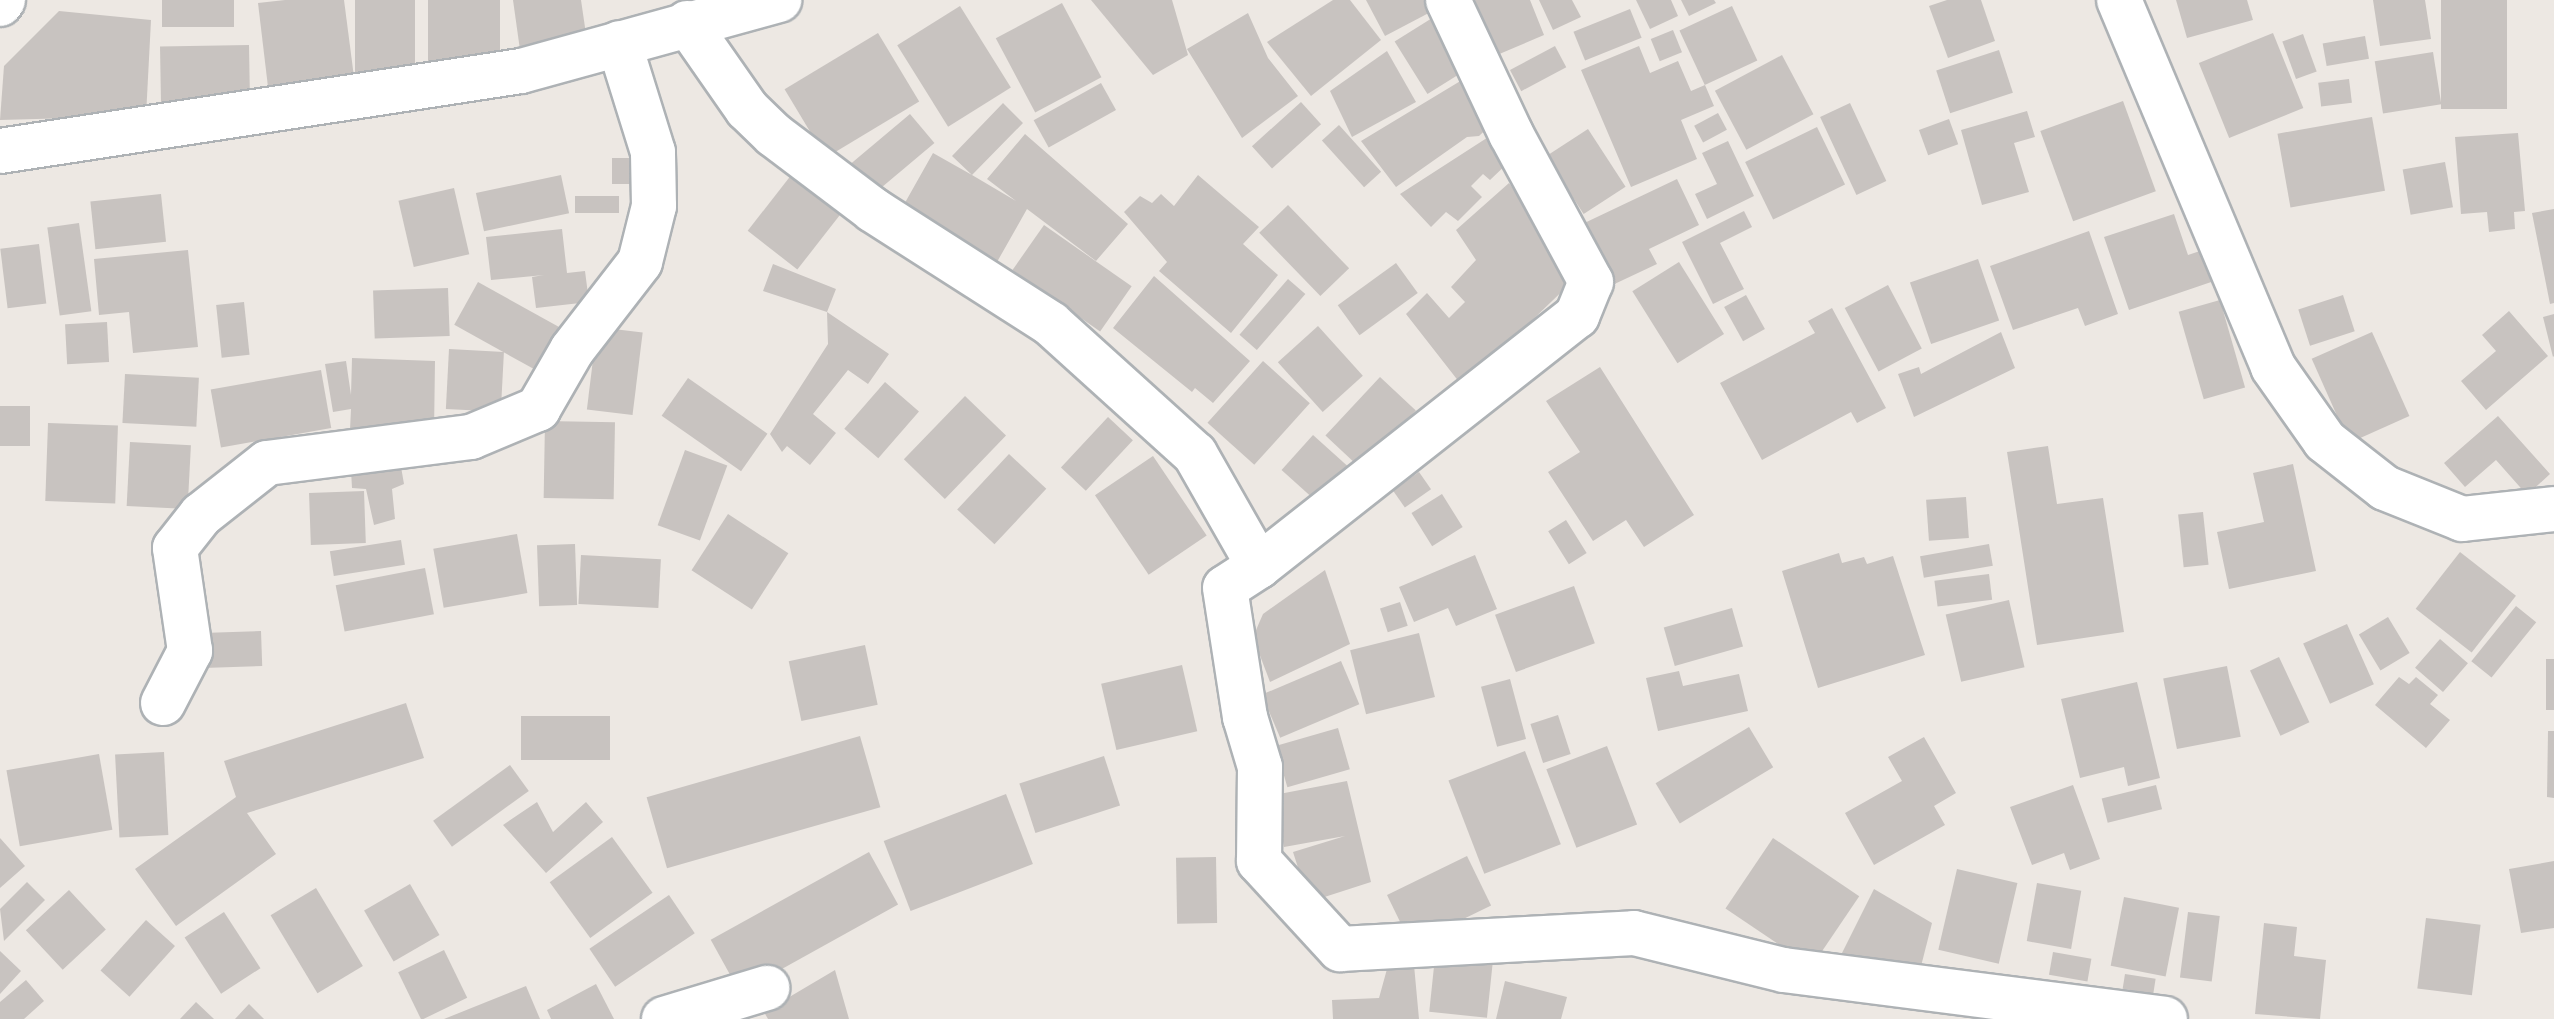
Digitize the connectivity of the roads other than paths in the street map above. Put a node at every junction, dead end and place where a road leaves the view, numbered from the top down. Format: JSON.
{"nodes":[{"id":1,"x":779,"y":0,"type":"edge"},
{"id":2,"x":1448,"y":0,"type":"edge"},
{"id":3,"x":2119,"y":0,"type":"edge"},
{"id":4,"x":687,"y":23,"type":"junction"},
{"id":5,"x":619,"y":43,"type":"junction"},
{"id":6,"x":0,"y":151,"type":"edge"},
{"id":7,"x":2554,"y":509,"type":"edge"},
{"id":8,"x":1259,"y":566,"type":"junction"},
{"id":9,"x":163,"y":703,"type":"dead end"},
{"id":10,"x":767,"y":988,"type":"dead end"},
{"id":11,"x":664,"y":1019,"type":"edge"},
{"id":12,"x":2165,"y":1019,"type":"edge"}],
"edges":[{"from":1,"to":4,"type":"street"},
{"from":2,"to":8,"type":"street"},
{"from":3,"to":7,"type":"street"},
{"from":4,"to":5,"type":"street"},
{"from":4,"to":8,"type":"street"},
{"from":5,"to":6,"type":"street"},
{"from":5,"to":9,"type":"street"},
{"from":8,"to":12,"type":"street"},
{"from":10,"to":11,"type":"street"}]}
